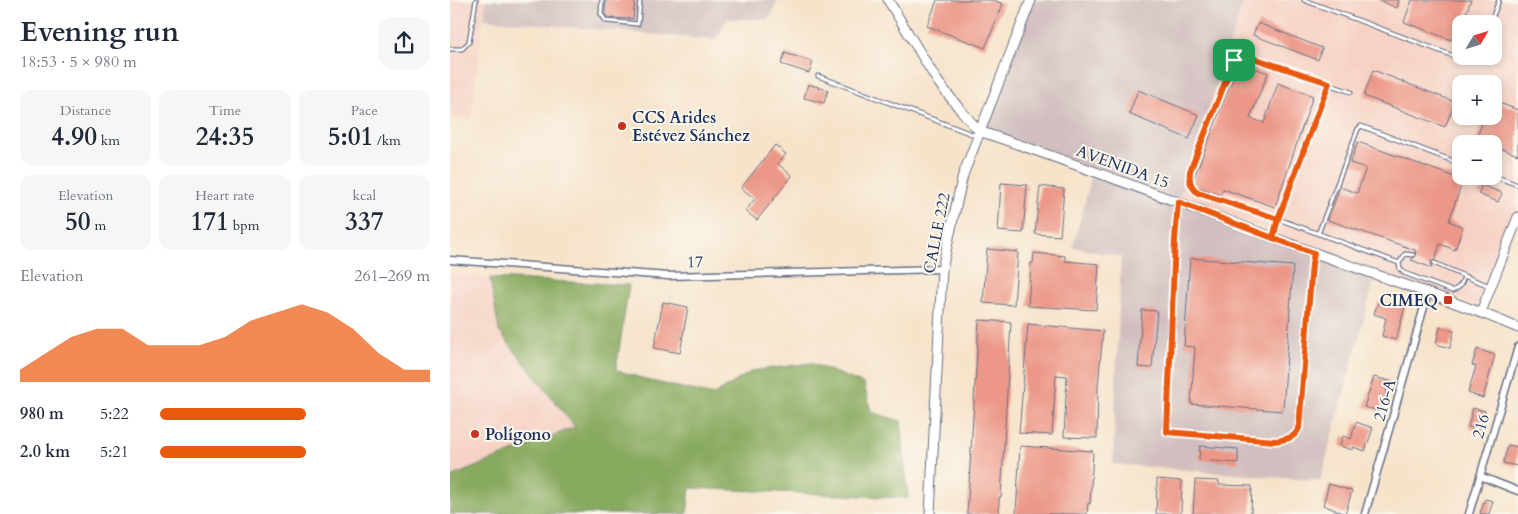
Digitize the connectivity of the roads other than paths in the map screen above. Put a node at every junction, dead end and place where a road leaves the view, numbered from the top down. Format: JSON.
{"nodes":[{"id":1,"x":476,"y":0,"type":"edge"},
{"id":2,"x":602,"y":0,"type":"edge"},
{"id":3,"x":640,"y":0,"type":"edge"},
{"id":4,"x":888,"y":0,"type":"edge"},
{"id":5,"x":1031,"y":0,"type":"edge"},
{"id":6,"x":1304,"y":0,"type":"edge"},
{"id":7,"x":1499,"y":0,"type":"edge"},
{"id":8,"x":1493,"y":15,"type":"edge"},
{"id":9,"x":450,"y":49,"type":"edge"},
{"id":10,"x":1452,"y":55,"type":"edge"},
{"id":11,"x":818,"y":76,"type":"dead end"},
{"id":12,"x":1329,"y":83,"type":"junction"},
{"id":13,"x":1352,"y":92,"type":"dead end"},
{"id":14,"x":978,"y":134,"type":"junction"},
{"id":15,"x":1452,"y":161,"type":"edge"},
{"id":16,"x":1502,"y":179,"type":"edge"},
{"id":17,"x":1518,"y":185,"type":"edge"},
{"id":18,"x":1178,"y":202,"type":"junction"},
{"id":19,"x":1518,"y":217,"type":"edge"},
{"id":20,"x":1278,"y":219,"type":"junction"},
{"id":21,"x":1318,"y":234,"type":"junction"},
{"id":22,"x":1273,"y":238,"type":"junction"},
{"id":23,"x":1314,"y":253,"type":"junction"},
{"id":24,"x":1413,"y":256,"type":"dead end"},
{"id":25,"x":450,"y":260,"type":"edge"},
{"id":26,"x":1398,"y":263,"type":"junction"},
{"id":27,"x":1434,"y":263,"type":"dead end"},
{"id":28,"x":942,"y":269,"type":"junction"},
{"id":29,"x":1464,"y":276,"type":"junction"},
{"id":30,"x":1490,"y":286,"type":"junction"},
{"id":31,"x":1428,"y":293,"type":"junction"},
{"id":32,"x":1481,"y":312,"type":"junction"},
{"id":33,"x":1518,"y":328,"type":"edge"},
{"id":34,"x":1518,"y":347,"type":"edge"},
{"id":35,"x":1480,"y":476,"type":"junction"},
{"id":36,"x":1518,"y":491,"type":"edge"},
{"id":37,"x":930,"y":514,"type":"edge"},
{"id":38,"x":1365,"y":514,"type":"edge"},
{"id":39,"x":1469,"y":514,"type":"edge"}],
"edges":[{"from":1,"to":9,"type":"lane"},
{"from":2,"to":3,"type":"lane"},
{"from":4,"to":14,"type":"street","name":"AVENIDA 15"},
{"from":5,"to":14,"type":"street","name":"CALLE 222"},
{"from":6,"to":10,"type":"lane"},
{"from":7,"to":8,"type":"lane"},
{"from":11,"to":14,"type":"lane"},
{"from":12,"to":13,"type":"lane"},
{"from":12,"to":20,"type":"lane"},
{"from":12,"to":20,"type":"lane"},
{"from":14,"to":18,"type":"street","name":"AVENIDA 15"},
{"from":14,"to":28,"type":"street","name":"CALLE 222"},
{"from":15,"to":21,"type":"lane"},
{"from":16,"to":17,"type":"lane"},
{"from":18,"to":22,"type":"street","name":"AVENIDA 15"},
{"from":18,"to":23,"type":"lane"},
{"from":19,"to":30,"type":"street"},
{"from":20,"to":21,"type":"lane"},
{"from":20,"to":22,"type":"lane"},
{"from":21,"to":26,"type":"lane"},
{"from":22,"to":23,"type":"street","name":"AVENIDA 15"},
{"from":23,"to":31,"type":"street","name":"AVENIDA 15"},
{"from":24,"to":26,"type":"lane"},
{"from":25,"to":28,"type":"street","name":"17"},
{"from":26,"to":29,"type":"lane"},
{"from":27,"to":29,"type":"lane"},
{"from":28,"to":37,"type":"street","name":"CALLE 222"},
{"from":29,"to":30,"type":"lane"},
{"from":30,"to":32,"type":"street"},
{"from":31,"to":32,"type":"street","name":"AVENIDA 15"},
{"from":31,"to":38,"type":"street","name":"216-A"},
{"from":32,"to":33,"type":"street","name":"AVENIDA 15"},
{"from":34,"to":35,"type":"street","name":"216"},
{"from":35,"to":36,"type":"street"},
{"from":35,"to":39,"type":"street","name":"216"}]}
